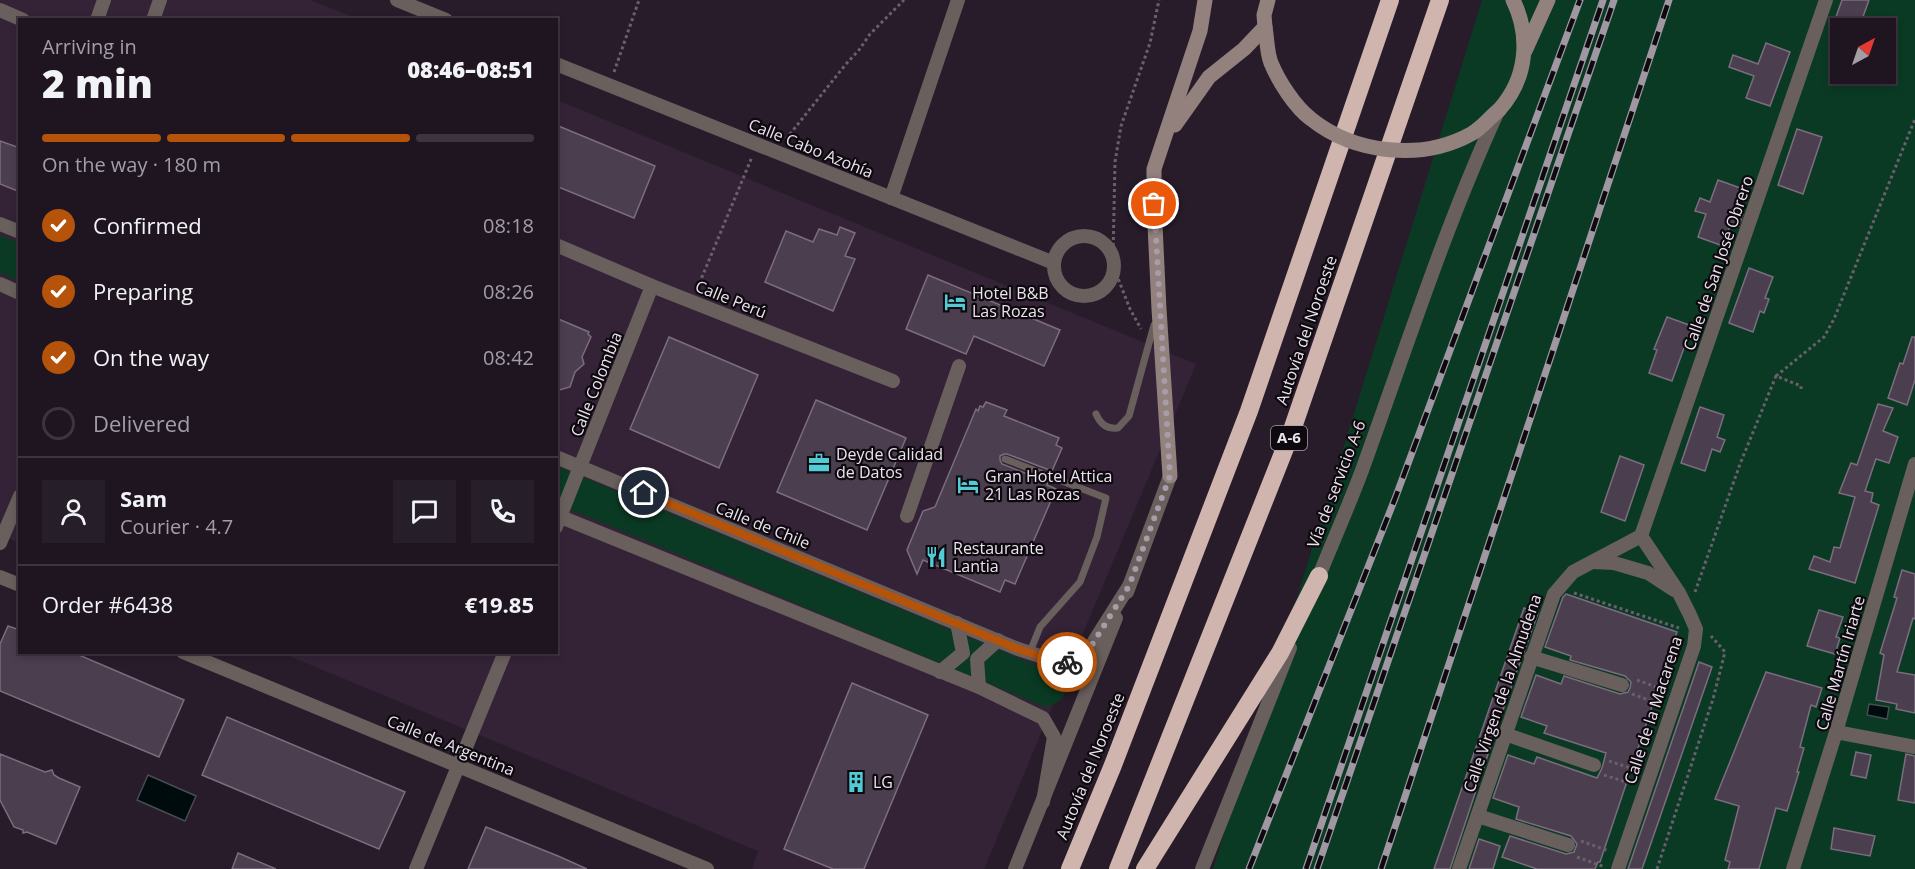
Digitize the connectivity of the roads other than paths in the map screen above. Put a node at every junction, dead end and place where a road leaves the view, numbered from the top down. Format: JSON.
{"nodes":[{"id":1,"x":104,"y":0,"type":"edge"},
{"id":2,"x":160,"y":0,"type":"edge"},
{"id":3,"x":397,"y":0,"type":"edge"},
{"id":4,"x":958,"y":0,"type":"edge"},
{"id":5,"x":1205,"y":0,"type":"edge"},
{"id":6,"x":1390,"y":0,"type":"edge"},
{"id":7,"x":1440,"y":0,"type":"edge"},
{"id":8,"x":1513,"y":0,"type":"edge"},
{"id":9,"x":1548,"y":0,"type":"edge"},
{"id":10,"x":1826,"y":0,"type":"edge"},
{"id":11,"x":1266,"y":1,"type":"edge"},
{"id":12,"x":0,"y":10,"type":"edge"},
{"id":13,"x":18,"y":18,"type":"edge"},
{"id":14,"x":98,"y":18,"type":"edge"},
{"id":15,"x":154,"y":18,"type":"edge"},
{"id":16,"x":441,"y":18,"type":"edge"},
{"id":17,"x":1265,"y":27,"type":"junction"},
{"id":18,"x":1525,"y":51,"type":"junction"},
{"id":19,"x":558,"y":65,"type":"edge"},
{"id":20,"x":1499,"y":110,"type":"junction"},
{"id":21,"x":1162,"y":145,"type":"junction"},
{"id":22,"x":891,"y":198,"type":"junction"},
{"id":23,"x":0,"y":224,"type":"edge"},
{"id":24,"x":18,"y":231,"type":"edge"},
{"id":25,"x":558,"y":246,"type":"edge"},
{"id":26,"x":1054,"y":263,"type":"junction"},
{"id":27,"x":0,"y":285,"type":"edge"},
{"id":28,"x":652,"y":286,"type":"junction"},
{"id":29,"x":18,"y":292,"type":"edge"},
{"id":30,"x":1159,"y":305,"type":"junction"},
{"id":31,"x":959,"y":366,"type":"dead end"},
{"id":32,"x":893,"y":381,"type":"dead end"},
{"id":33,"x":1096,"y":414,"type":"dead end"},
{"id":34,"x":558,"y":458,"type":"edge"},
{"id":35,"x":1005,"y":459,"type":"dead end"},
{"id":36,"x":1915,"y":464,"type":"edge"},
{"id":37,"x":581,"y":467,"type":"junction"},
{"id":38,"x":1170,"y":476,"type":"joint"},
{"id":39,"x":18,"y":501,"type":"edge"},
{"id":40,"x":906,"y":516,"type":"dead end"},
{"id":41,"x":558,"y":520,"type":"edge"},
{"id":42,"x":1641,"y":536,"type":"junction"},
{"id":43,"x":0,"y":543,"type":"edge"},
{"id":44,"x":1593,"y":562,"type":"junction"},
{"id":45,"x":1319,"y":576,"type":"junction"},
{"id":46,"x":0,"y":577,"type":"edge"},
{"id":47,"x":18,"y":584,"type":"edge"},
{"id":48,"x":1129,"y":586,"type":"junction"},
{"id":49,"x":1679,"y":593,"type":"junction"},
{"id":50,"x":957,"y":623,"type":"junction"},
{"id":51,"x":998,"y":640,"type":"junction"},
{"id":52,"x":1030,"y":652,"type":"junction"},
{"id":53,"x":188,"y":654,"type":"edge"},
{"id":54,"x":504,"y":654,"type":"edge"},
{"id":55,"x":1531,"y":657,"type":"junction"},
{"id":56,"x":940,"y":672,"type":"junction"},
{"id":57,"x":1622,"y":685,"type":"road end"},
{"id":58,"x":979,"y":687,"type":"junction"},
{"id":59,"x":1836,"y":732,"type":"junction"},
{"id":60,"x":1505,"y":734,"type":"junction"},
{"id":61,"x":1915,"y":747,"type":"edge"},
{"id":62,"x":1594,"y":765,"type":"road end"},
{"id":63,"x":458,"y":766,"type":"junction"},
{"id":64,"x":1043,"y":802,"type":"junction"},
{"id":65,"x":1478,"y":816,"type":"junction"},
{"id":66,"x":1568,"y":845,"type":"road end"},
{"id":67,"x":1620,"y":862,"type":"edge"},
{"id":68,"x":416,"y":869,"type":"edge"},
{"id":69,"x":707,"y":869,"type":"edge"},
{"id":70,"x":1015,"y":869,"type":"edge"},
{"id":71,"x":1070,"y":869,"type":"edge"},
{"id":72,"x":1118,"y":869,"type":"edge"},
{"id":73,"x":1145,"y":869,"type":"edge"},
{"id":74,"x":1202,"y":869,"type":"edge"},
{"id":75,"x":1460,"y":869,"type":"edge"},
{"id":76,"x":1793,"y":869,"type":"edge"}],
"edges":[{"from":1,"to":14,"type":"street"},
{"from":2,"to":15,"type":"street"},
{"from":3,"to":16,"type":"street"},
{"from":4,"to":22,"type":"street"},
{"from":5,"to":21,"type":"street"},
{"from":6,"to":71,"type":"highway","name":"Autovía del Noroeste"},
{"from":7,"to":72,"type":"highway","name":"Autovía del Noroeste","number":"A-6"},
{"from":8,"to":18,"type":"street"},
{"from":9,"to":18,"type":"street"},
{"from":10,"to":42,"type":"street","name":"Calle de San José Obrero"},
{"from":11,"to":17,"type":"street"},
{"from":12,"to":13,"type":"street"},
{"from":17,"to":20,"type":"street","bridge":true},
{"from":17,"to":21,"type":"street"},
{"from":18,"to":20,"type":"street"},
{"from":19,"to":22,"type":"street","name":"Calle Cabo Azohía"},
{"from":20,"to":45,"type":"street","name":"Vía de servicio A-6"},
{"from":21,"to":30,"type":"street"},
{"from":22,"to":26,"type":"street","name":"Calle Cabo Azohía"},
{"from":23,"to":24,"type":"street"},
{"from":25,"to":28,"type":"street","name":"Calle Perú"},
{"from":26,"to":26,"type":"street"},
{"from":27,"to":29,"type":"street"},
{"from":28,"to":32,"type":"street","name":"Calle Perú"},
{"from":28,"to":37,"type":"street","name":"Calle Colombia"},
{"from":30,"to":33,"type":"lane"},
{"from":30,"to":38,"type":"street"},
{"from":31,"to":40,"type":"street"},
{"from":34,"to":37,"type":"street","name":"Calle de Chile"},
{"from":35,"to":52,"type":"lane"},
{"from":36,"to":59,"type":"street","name":"Calle Martín Iriarte"},
{"from":37,"to":41,"type":"street","name":"Calle Colombia"},
{"from":37,"to":50,"type":"street","name":"Calle de Chile"},
{"from":38,"to":48,"type":"street"},
{"from":39,"to":43,"type":"street"},
{"from":41,"to":56,"type":"street"},
{"from":42,"to":44,"type":"street","name":"Calle Virgen de la Almudena"},
{"from":42,"to":49,"type":"street","name":"Calle de la Macarena"},
{"from":44,"to":49,"type":"street"},
{"from":44,"to":55,"type":"street","name":"Calle Virgen de la Almudena"},
{"from":45,"to":73,"type":"highway"},
{"from":45,"to":74,"type":"street","name":"Vía de servicio A-6"},
{"from":46,"to":47,"type":"street"},
{"from":48,"to":52,"type":"street","name":"Calle de Chile"},
{"from":48,"to":64,"type":"street"},
{"from":49,"to":67,"type":"street","name":"Calle de la Macarena"},
{"from":50,"to":51,"type":"street","name":"Calle de Chile"},
{"from":50,"to":56,"type":"street"},
{"from":51,"to":52,"type":"street","name":"Calle de Chile"},
{"from":51,"to":58,"type":"street"},
{"from":53,"to":63,"type":"street","name":"Calle de Argentina"},
{"from":54,"to":63,"type":"street"},
{"from":55,"to":57,"type":"street"},
{"from":55,"to":60,"type":"street","name":"Calle Virgen de la Almudena"},
{"from":56,"to":58,"type":"street"},
{"from":58,"to":64,"type":"street"},
{"from":59,"to":61,"type":"street"},
{"from":59,"to":76,"type":"street","name":"Calle Martín Iriarte"},
{"from":60,"to":62,"type":"street"},
{"from":60,"to":65,"type":"street","name":"Calle Virgen de la Almudena"},
{"from":63,"to":68,"type":"street"},
{"from":63,"to":69,"type":"street","name":"Calle de Argentina"},
{"from":64,"to":70,"type":"street"},
{"from":65,"to":66,"type":"street"},
{"from":65,"to":75,"type":"street","name":"Calle Virgen de la Almudena"}]}
